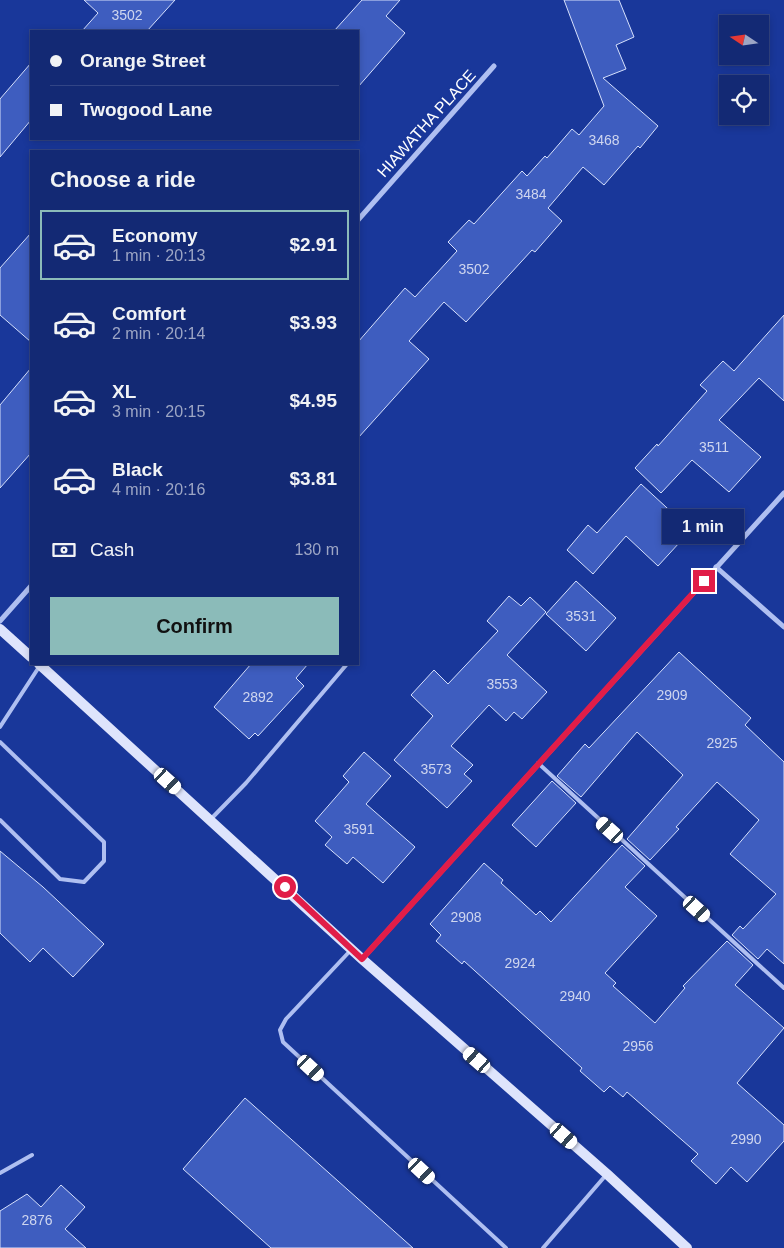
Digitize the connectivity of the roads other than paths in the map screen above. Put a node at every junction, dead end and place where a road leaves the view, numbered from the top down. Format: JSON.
{"nodes":[{"id":1,"x":494,"y":66,"type":"dead end"},
{"id":2,"x":359,"y":219,"type":"edge"},
{"id":3,"x":784,"y":493,"type":"edge"},
{"id":4,"x":716,"y":567,"type":"junction"},
{"id":5,"x":30,"y":587,"type":"edge"},
{"id":6,"x":0,"y":621,"type":"edge"},
{"id":7,"x":784,"y":627,"type":"edge"},
{"id":8,"x":0,"y":629,"type":"edge"},
{"id":9,"x":30,"y":656,"type":"edge"},
{"id":10,"x":39,"y":665,"type":"edge"},
{"id":11,"x":41,"y":665,"type":"edge"},
{"id":12,"x":346,"y":665,"type":"edge"},
{"id":13,"x":0,"y":727,"type":"edge"},
{"id":14,"x":0,"y":742,"type":"edge"},
{"id":15,"x":538,"y":763,"type":"junction"},
{"id":16,"x":0,"y":820,"type":"edge"},
{"id":17,"x":210,"y":820,"type":"junction"},
{"id":18,"x":351,"y":949,"type":"junction"},
{"id":19,"x":362,"y":959,"type":"junction"},
{"id":20,"x":784,"y":988,"type":"edge"},
{"id":21,"x":32,"y":1155,"type":"dead end"},
{"id":22,"x":0,"y":1173,"type":"edge"},
{"id":23,"x":607,"y":1174,"type":"junction"},
{"id":24,"x":506,"y":1248,"type":"edge"},
{"id":25,"x":543,"y":1248,"type":"edge"},
{"id":26,"x":687,"y":1248,"type":"edge"}],
"edges":[{"from":1,"to":2,"type":"street","name":"HIAWATHA PLACE"},
{"from":3,"to":4,"type":"street"},
{"from":4,"to":7,"type":"street"},
{"from":4,"to":15,"type":"street"},
{"from":5,"to":6,"type":"street"},
{"from":8,"to":9,"type":"street"},
{"from":10,"to":13,"type":"lane"},
{"from":11,"to":17,"type":"street"},
{"from":12,"to":17,"type":"lane"},
{"from":14,"to":16,"type":"lane"},
{"from":15,"to":19,"type":"street"},
{"from":15,"to":20,"type":"lane"},
{"from":17,"to":18,"type":"street"},
{"from":18,"to":19,"type":"street"},
{"from":18,"to":24,"type":"lane"},
{"from":19,"to":23,"type":"street"},
{"from":21,"to":22,"type":"lane"},
{"from":23,"to":25,"type":"lane"},
{"from":23,"to":26,"type":"street"}]}
